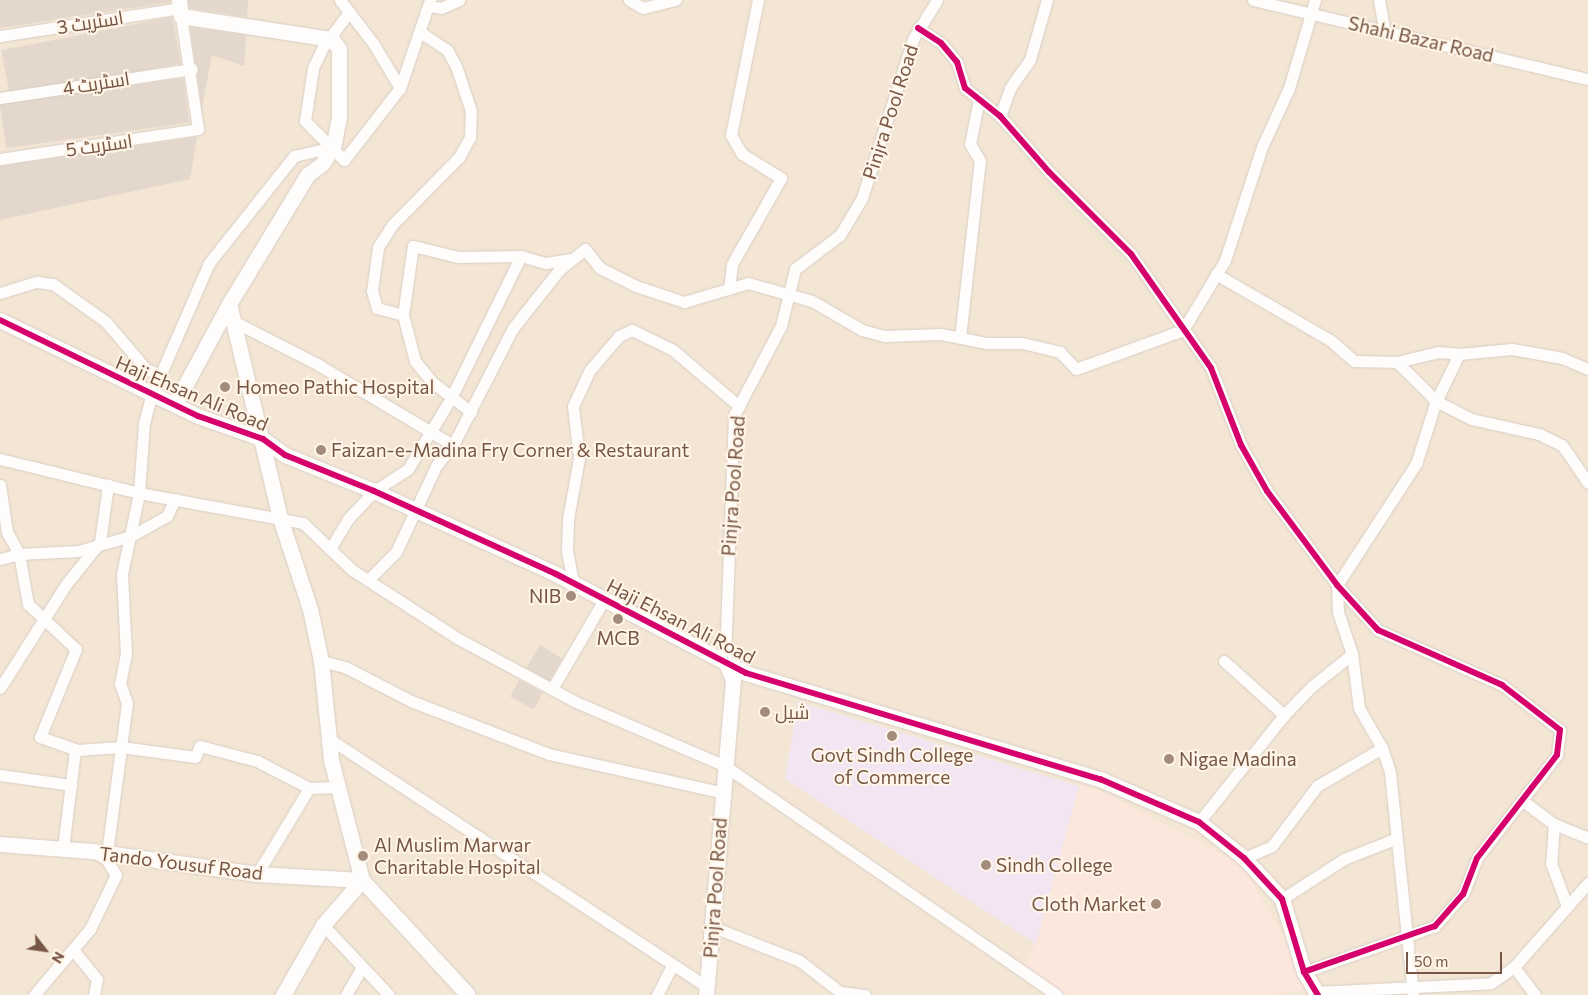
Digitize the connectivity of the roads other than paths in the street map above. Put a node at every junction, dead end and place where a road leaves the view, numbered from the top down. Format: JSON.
{"nodes":[{"id":1,"x":340,"y":0,"type":"edge"},
{"id":2,"x":458,"y":0,"type":"edge"},
{"id":3,"x":628,"y":0,"type":"edge"},
{"id":4,"x":676,"y":0,"type":"edge"},
{"id":5,"x":758,"y":0,"type":"edge"},
{"id":6,"x":937,"y":0,"type":"edge"},
{"id":7,"x":1047,"y":0,"type":"edge"},
{"id":8,"x":1253,"y":0,"type":"edge"},
{"id":9,"x":1316,"y":0,"type":"edge"},
{"id":10,"x":1379,"y":0,"type":"edge"},
{"id":11,"x":430,"y":3,"type":"edge"},
{"id":12,"x":1292,"y":4,"type":"edge"},
{"id":13,"x":180,"y":8,"type":"edge"},
{"id":14,"x":349,"y":12,"type":"junction"},
{"id":15,"x":1310,"y":13,"type":"junction"},
{"id":16,"x":918,"y":28,"type":"junction"},
{"id":17,"x":1384,"y":29,"type":"junction"},
{"id":18,"x":420,"y":32,"type":"junction"},
{"id":19,"x":0,"y":36,"type":"edge"},
{"id":20,"x":332,"y":39,"type":"junction"},
{"id":21,"x":192,"y":69,"type":"junction"},
{"id":22,"x":1588,"y":79,"type":"edge"},
{"id":23,"x":400,"y":88,"type":"junction"},
{"id":24,"x":0,"y":98,"type":"edge"},
{"id":25,"x":979,"y":99,"type":"junction"},
{"id":26,"x":1000,"y":116,"type":"junction"},
{"id":27,"x":333,"y":147,"type":"junction"},
{"id":28,"x":0,"y":159,"type":"edge"},
{"id":29,"x":521,"y":256,"type":"junction"},
{"id":30,"x":572,"y":259,"type":"junction"},
{"id":31,"x":1216,"y":274,"type":"junction"},
{"id":32,"x":729,"y":289,"type":"junction"},
{"id":33,"x":0,"y":293,"type":"edge"},
{"id":34,"x":788,"y":296,"type":"junction"},
{"id":35,"x":228,"y":304,"type":"junction"},
{"id":36,"x":403,"y":315,"type":"junction"},
{"id":37,"x":0,"y":320,"type":"edge"},
{"id":38,"x":231,"y":320,"type":"junction"},
{"id":39,"x":1183,"y":330,"type":"junction"},
{"id":40,"x":960,"y":338,"type":"junction"},
{"id":41,"x":1459,"y":354,"type":"junction"},
{"id":42,"x":1397,"y":362,"type":"junction"},
{"id":43,"x":142,"y":365,"type":"junction"},
{"id":44,"x":1588,"y":369,"type":"edge"},
{"id":45,"x":160,"y":375,"type":"junction"},
{"id":46,"x":131,"y":385,"type":"junction"},
{"id":47,"x":152,"y":394,"type":"junction"},
{"id":48,"x":451,"y":398,"type":"junction"},
{"id":49,"x":1436,"y":401,"type":"junction"},
{"id":50,"x":174,"y":404,"type":"junction"},
{"id":51,"x":739,"y":406,"type":"junction"},
{"id":52,"x":471,"y":412,"type":"junction"},
{"id":53,"x":431,"y":433,"type":"junction"},
{"id":54,"x":263,"y":438,"type":"junction"},
{"id":55,"x":453,"y":445,"type":"junction"},
{"id":56,"x":0,"y":459,"type":"edge"},
{"id":57,"x":1588,"y":483,"type":"edge"},
{"id":58,"x":0,"y":485,"type":"edge"},
{"id":59,"x":108,"y":485,"type":"junction"},
{"id":60,"x":374,"y":491,"type":"junction"},
{"id":61,"x":139,"y":493,"type":"junction"},
{"id":62,"x":175,"y":499,"type":"junction"},
{"id":63,"x":415,"y":510,"type":"junction"},
{"id":64,"x":280,"y":518,"type":"junction"},
{"id":65,"x":131,"y":536,"type":"junction"},
{"id":66,"x":100,"y":542,"type":"junction"},
{"id":67,"x":330,"y":549,"type":"junction"},
{"id":68,"x":19,"y":554,"type":"junction"},
{"id":69,"x":0,"y":560,"type":"edge"},
{"id":70,"x":368,"y":580,"type":"junction"},
{"id":71,"x":573,"y":582,"type":"junction"},
{"id":72,"x":1337,"y":585,"type":"junction"},
{"id":73,"x":605,"y":598,"type":"junction"},
{"id":74,"x":43,"y":618,"type":"junction"},
{"id":75,"x":1352,"y":654,"type":"junction"},
{"id":76,"x":725,"y":660,"type":"junction"},
{"id":77,"x":321,"y":661,"type":"junction"},
{"id":78,"x":1224,"y":661,"type":"dead end"},
{"id":79,"x":0,"y":688,"type":"edge"},
{"id":80,"x":552,"y":689,"type":"junction"},
{"id":81,"x":1284,"y":715,"type":"junction"},
{"id":82,"x":328,"y":738,"type":"junction"},
{"id":83,"x":121,"y":747,"type":"junction"},
{"id":84,"x":1382,"y":748,"type":"junction"},
{"id":85,"x":76,"y":750,"type":"junction"},
{"id":86,"x":725,"y":766,"type":"junction"},
{"id":87,"x":0,"y":775,"type":"edge"},
{"id":88,"x":71,"y":785,"type":"junction"},
{"id":89,"x":338,"y":787,"type":"junction"},
{"id":90,"x":309,"y":788,"type":"junction"},
{"id":91,"x":721,"y":792,"type":"junction"},
{"id":92,"x":1523,"y":801,"type":"junction"},
{"id":93,"x":1199,"y":822,"type":"junction"},
{"id":94,"x":1554,"y":824,"type":"junction"},
{"id":95,"x":1588,"y":838,"type":"edge"},
{"id":96,"x":1395,"y":839,"type":"junction"},
{"id":97,"x":0,"y":844,"type":"edge"},
{"id":98,"x":63,"y":849,"type":"junction"},
{"id":99,"x":99,"y":852,"type":"junction"},
{"id":100,"x":1244,"y":858,"type":"junction"},
{"id":101,"x":257,"y":874,"type":"junction"},
{"id":102,"x":362,"y":880,"type":"junction"},
{"id":103,"x":1588,"y":883,"type":"edge"},
{"id":104,"x":1282,"y":899,"type":"junction"},
{"id":105,"x":1567,"y":906,"type":"junction"},
{"id":106,"x":323,"y":925,"type":"junction"},
{"id":107,"x":713,"y":927,"type":"junction"},
{"id":108,"x":1406,"y":938,"type":"junction"},
{"id":109,"x":74,"y":951,"type":"junction"},
{"id":110,"x":362,"y":967,"type":"junction"},
{"id":111,"x":671,"y":967,"type":"junction"},
{"id":112,"x":1514,"y":967,"type":"junction"},
{"id":113,"x":1304,"y":972,"type":"junction"},
{"id":114,"x":1412,"y":990,"type":"edge"},
{"id":115,"x":707,"y":991,"type":"edge"},
{"id":116,"x":1317,"y":993,"type":"edge"},
{"id":117,"x":34,"y":995,"type":"edge"},
{"id":118,"x":94,"y":995,"type":"edge"},
{"id":119,"x":282,"y":995,"type":"edge"},
{"id":120,"x":346,"y":995,"type":"edge"},
{"id":121,"x":389,"y":995,"type":"edge"},
{"id":122,"x":468,"y":995,"type":"edge"},
{"id":123,"x":657,"y":995,"type":"edge"},
{"id":124,"x":865,"y":995,"type":"edge"},
{"id":125,"x":1057,"y":995,"type":"edge"},
{"id":126,"x":1535,"y":995,"type":"edge"}],
"edges":[{"from":1,"to":14,"type":"street"},
{"from":2,"to":11,"type":"street"},
{"from":3,"to":4,"type":"street"},
{"from":5,"to":32,"type":"street"},
{"from":6,"to":16,"type":"street","name":"Pinjra Pool Road"},
{"from":7,"to":26,"type":"street"},
{"from":8,"to":12,"type":"street","name":"Shahi Bazar Road"},
{"from":9,"to":15,"type":"street"},
{"from":10,"to":17,"type":"street"},
{"from":11,"to":18,"type":"street"},
{"from":12,"to":15,"type":"street","name":"Shahi Bazar Road"},
{"from":13,"to":19,"type":"street","name":"اسٹریٹ 3"},
{"from":13,"to":20,"type":"street"},
{"from":13,"to":21,"type":"street"},
{"from":14,"to":20,"type":"street"},
{"from":14,"to":23,"type":"street"},
{"from":15,"to":17,"type":"street","name":"Shahi Bazar Road"},
{"from":15,"to":31,"type":"street"},
{"from":16,"to":25,"type":"street"},
{"from":16,"to":34,"type":"street","name":"Pinjra Pool Road"},
{"from":17,"to":22,"type":"street","name":"Shahi Bazar Road"},
{"from":18,"to":23,"type":"street"},
{"from":18,"to":36,"type":"street"},
{"from":20,"to":27,"type":"street"},
{"from":20,"to":27,"type":"street"},
{"from":21,"to":24,"type":"street","name":"اسٹریٹ 4"},
{"from":21,"to":28,"type":"street","name":"اسٹریٹ 5"},
{"from":23,"to":27,"type":"street"},
{"from":25,"to":26,"type":"street"},
{"from":25,"to":40,"type":"street"},
{"from":26,"to":39,"type":"street"},
{"from":27,"to":35,"type":"street"},
{"from":27,"to":45,"type":"street"},
{"from":29,"to":30,"type":"street"},
{"from":29,"to":36,"type":"street"},
{"from":29,"to":48,"type":"street"},
{"from":30,"to":32,"type":"street"},
{"from":30,"to":52,"type":"street"},
{"from":31,"to":39,"type":"street"},
{"from":31,"to":42,"type":"street"},
{"from":32,"to":34,"type":"street"},
{"from":33,"to":43,"type":"street"},
{"from":34,"to":40,"type":"street"},
{"from":34,"to":51,"type":"street","name":"Pinjra Pool Road"},
{"from":35,"to":38,"type":"street"},
{"from":35,"to":50,"type":"street"},
{"from":36,"to":48,"type":"street"},
{"from":37,"to":46,"type":"street","name":"Haji Ehsan Ali Road"},
{"from":38,"to":53,"type":"street"},
{"from":38,"to":54,"type":"street"},
{"from":39,"to":40,"type":"street"},
{"from":39,"to":72,"type":"street"},
{"from":41,"to":42,"type":"street"},
{"from":41,"to":44,"type":"street"},
{"from":41,"to":49,"type":"street"},
{"from":42,"to":49,"type":"street"},
{"from":43,"to":45,"type":"street"},
{"from":43,"to":46,"type":"street"},
{"from":45,"to":47,"type":"street"},
{"from":46,"to":47,"type":"street","name":"Haji Ehsan Ali Road"},
{"from":47,"to":50,"type":"street","name":"Haji Ehsan Ali Road"},
{"from":47,"to":61,"type":"street"},
{"from":48,"to":52,"type":"street"},
{"from":48,"to":53,"type":"street"},
{"from":49,"to":57,"type":"street"},
{"from":49,"to":72,"type":"street"},
{"from":50,"to":54,"type":"street","name":"Haji Ehsan Ali Road"},
{"from":51,"to":71,"type":"street"},
{"from":51,"to":76,"type":"street","name":"Pinjra Pool Road"},
{"from":52,"to":55,"type":"street"},
{"from":53,"to":55,"type":"street"},
{"from":53,"to":60,"type":"street"},
{"from":54,"to":60,"type":"street","name":"Haji Ehsan Ali Road"},
{"from":54,"to":64,"type":"street"},
{"from":55,"to":63,"type":"street"},
{"from":56,"to":59,"type":"street"},
{"from":58,"to":68,"type":"street"},
{"from":59,"to":61,"type":"street"},
{"from":59,"to":66,"type":"street"},
{"from":60,"to":63,"type":"street","name":"Haji Ehsan Ali Road"},
{"from":60,"to":67,"type":"street"},
{"from":61,"to":62,"type":"street"},
{"from":61,"to":65,"type":"street"},
{"from":62,"to":64,"type":"street"},
{"from":62,"to":65,"type":"street"},
{"from":63,"to":70,"type":"street"},
{"from":63,"to":71,"type":"street","name":"Haji Ehsan Ali Road"},
{"from":64,"to":67,"type":"street"},
{"from":64,"to":77,"type":"street"},
{"from":65,"to":66,"type":"street"},
{"from":65,"to":83,"type":"street"},
{"from":66,"to":68,"type":"street"},
{"from":66,"to":74,"type":"street"},
{"from":67,"to":70,"type":"street"},
{"from":68,"to":69,"type":"street"},
{"from":68,"to":74,"type":"street"},
{"from":70,"to":80,"type":"street"},
{"from":71,"to":73,"type":"street","name":"Haji Ehsan Ali Road"},
{"from":72,"to":75,"type":"street"},
{"from":72,"to":92,"type":"street"},
{"from":73,"to":76,"type":"street","name":"Haji Ehsan Ali Road"},
{"from":73,"to":80,"type":"street"},
{"from":74,"to":79,"type":"street"},
{"from":74,"to":85,"type":"street"},
{"from":75,"to":81,"type":"street"},
{"from":75,"to":84,"type":"street"},
{"from":76,"to":86,"type":"street","name":"Pinjra Pool Road"},
{"from":76,"to":93,"type":"street","name":"Haji Ehsan Ali Road"},
{"from":77,"to":82,"type":"street"},
{"from":77,"to":91,"type":"street"},
{"from":78,"to":81,"type":"street"},
{"from":80,"to":86,"type":"street"},
{"from":81,"to":93,"type":"street"},
{"from":82,"to":89,"type":"street"},
{"from":82,"to":111,"type":"street"},
{"from":83,"to":85,"type":"street"},
{"from":83,"to":90,"type":"street"},
{"from":83,"to":99,"type":"street"},
{"from":84,"to":96,"type":"street"},
{"from":84,"to":100,"type":"street"},
{"from":85,"to":88,"type":"street"},
{"from":86,"to":91,"type":"street","name":"Pinjra Pool Road"},
{"from":86,"to":125,"type":"street"},
{"from":87,"to":88,"type":"street"},
{"from":88,"to":98,"type":"street"},
{"from":89,"to":90,"type":"street"},
{"from":89,"to":102,"type":"street"},
{"from":90,"to":101,"type":"street"},
{"from":91,"to":107,"type":"street","name":"Pinjra Pool Road"},
{"from":92,"to":94,"type":"street"},
{"from":92,"to":108,"type":"street"},
{"from":93,"to":100,"type":"street","name":"Haji Ehsan Ali Road"},
{"from":94,"to":95,"type":"street"},
{"from":94,"to":105,"type":"street"},
{"from":96,"to":104,"type":"street"},
{"from":96,"to":108,"type":"street"},
{"from":97,"to":98,"type":"street","name":"Tando Yousuf Road"},
{"from":98,"to":99,"type":"street","name":"Tando Yousuf Road"},
{"from":99,"to":101,"type":"street","name":"Tando Yousuf Road"},
{"from":99,"to":109,"type":"street"},
{"from":100,"to":104,"type":"street","name":"Haji Ehsan Ali Road"},
{"from":101,"to":102,"type":"street","name":"Tando Yousuf Road"},
{"from":102,"to":106,"type":"street"},
{"from":102,"to":122,"type":"street"},
{"from":103,"to":105,"type":"street"},
{"from":104,"to":113,"type":"street","name":"Haji Ehsan Ali Road"},
{"from":105,"to":112,"type":"street"},
{"from":106,"to":110,"type":"street"},
{"from":106,"to":119,"type":"street"},
{"from":107,"to":115,"type":"street","name":"Pinjra Pool Road"},
{"from":107,"to":124,"type":"street"},
{"from":108,"to":113,"type":"street"},
{"from":108,"to":114,"type":"street"},
{"from":109,"to":117,"type":"street"},
{"from":109,"to":118,"type":"street"},
{"from":110,"to":120,"type":"street"},
{"from":110,"to":121,"type":"street"},
{"from":111,"to":115,"type":"street"},
{"from":111,"to":123,"type":"street"},
{"from":112,"to":114,"type":"street"},
{"from":112,"to":126,"type":"street"},
{"from":113,"to":116,"type":"street","name":"Haji Ehsan Ali Road"},
{"from":114,"to":116,"type":"street"}]}
